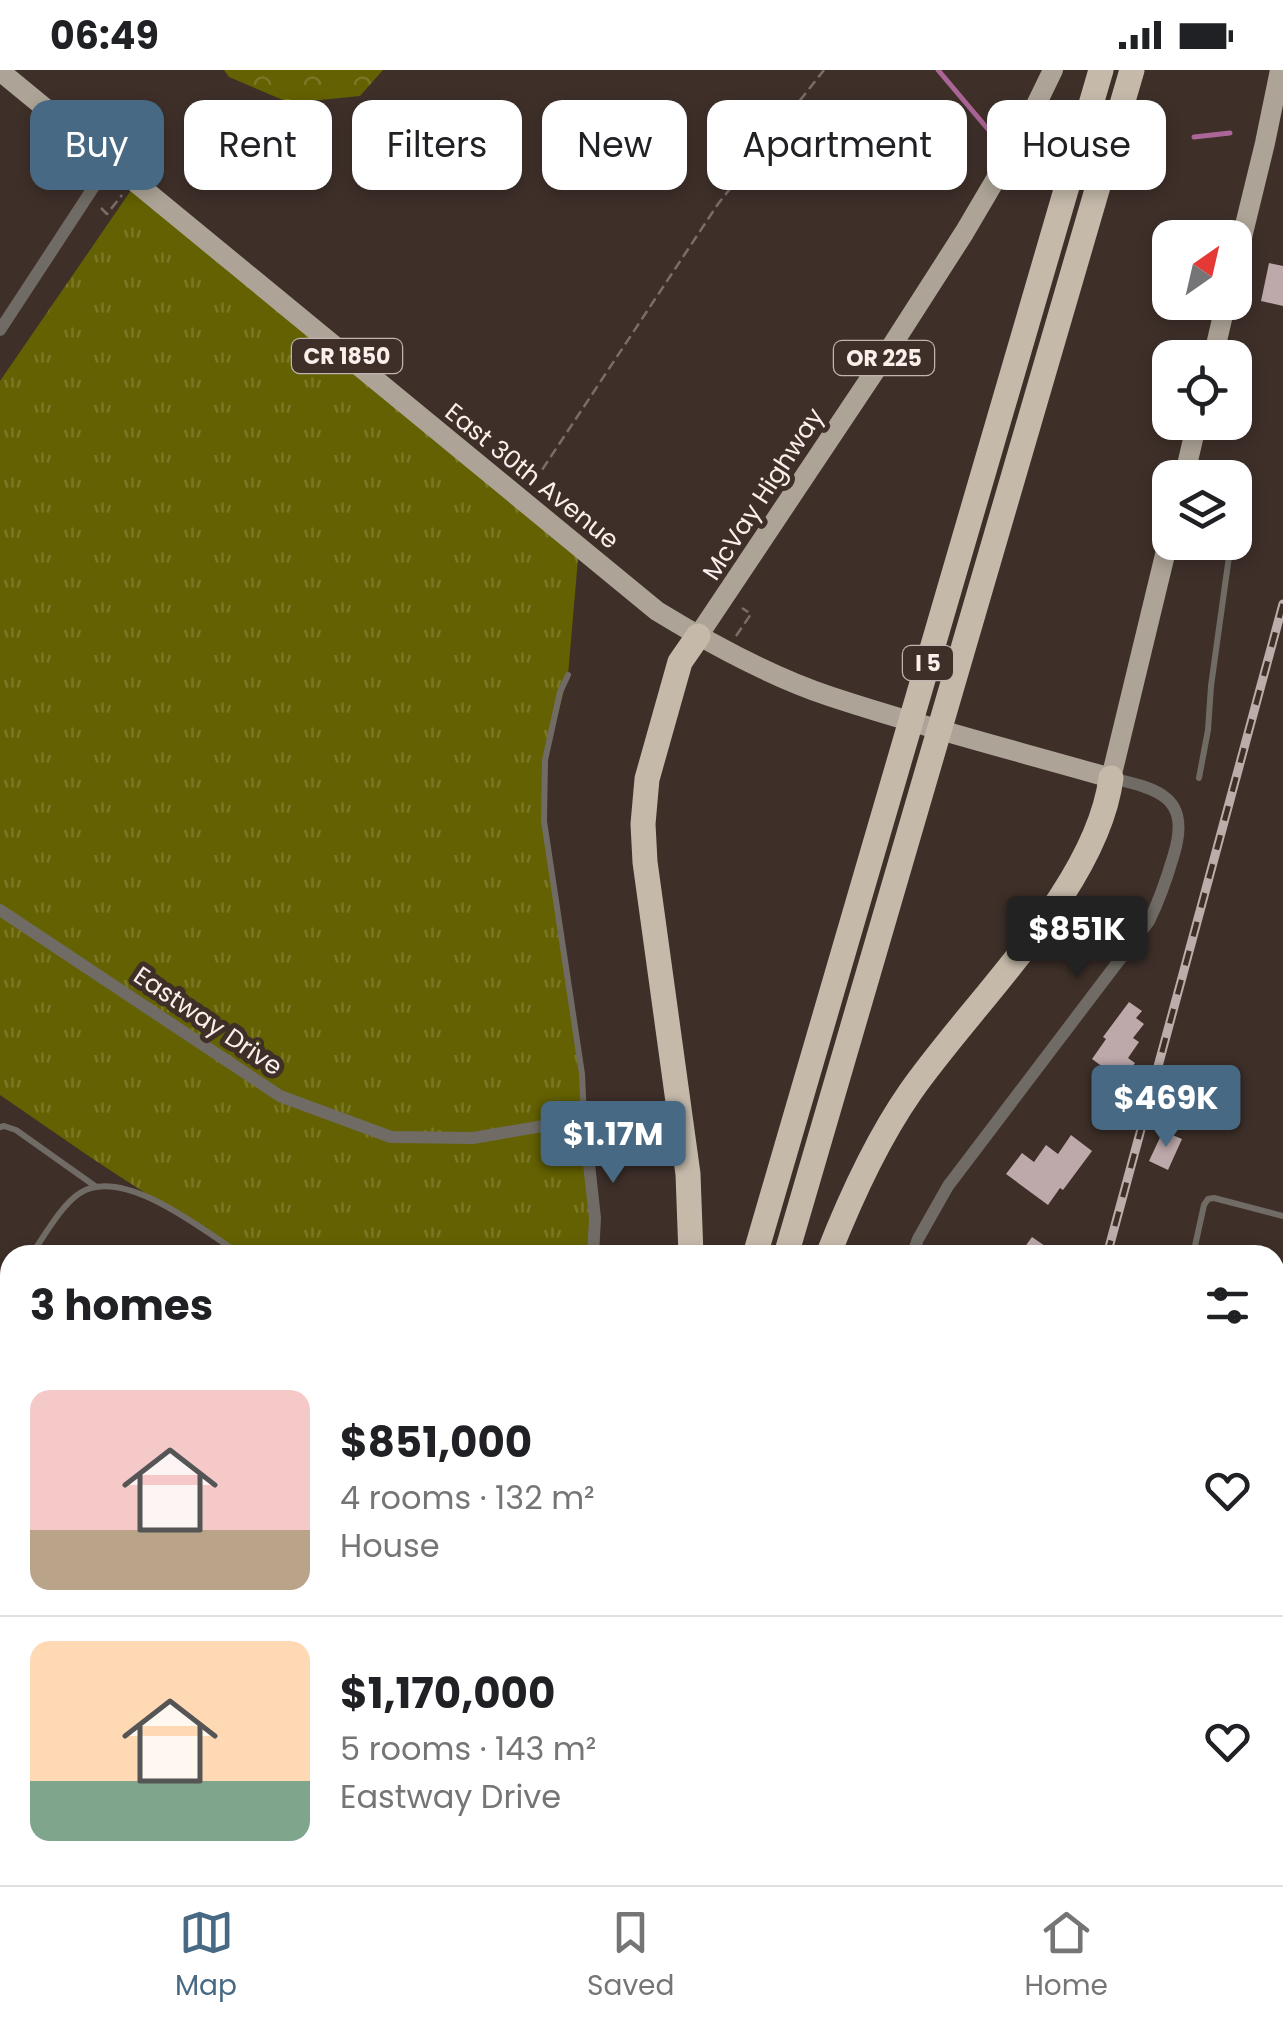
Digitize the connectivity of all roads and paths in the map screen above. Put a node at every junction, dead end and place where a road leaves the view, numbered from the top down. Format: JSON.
{"nodes":[{"id":1,"x":824,"y":70,"type":"edge"},
{"id":2,"x":1053,"y":70,"type":"edge"},
{"id":3,"x":1101,"y":70,"type":"edge"},
{"id":4,"x":1132,"y":70,"type":"edge"},
{"id":5,"x":1280,"y":70,"type":"edge"},
{"id":6,"x":0,"y":71,"type":"edge"},
{"id":7,"x":35,"y":100,"type":"edge"},
{"id":8,"x":92,"y":190,"type":"edge"},
{"id":9,"x":144,"y":190,"type":"edge"},
{"id":10,"x":1246,"y":220,"type":"edge"},
{"id":11,"x":0,"y":330,"type":"edge"},
{"id":12,"x":522,"y":500,"type":"junction"},
{"id":13,"x":1164,"y":560,"type":"edge"},
{"id":14,"x":1228,"y":560,"type":"edge"},
{"id":15,"x":698,"y":636,"type":"junction"},
{"id":16,"x":568,"y":675,"type":"dead end"},
{"id":17,"x":1111,"y":778,"type":"junction"},
{"id":18,"x":1199,"y":778,"type":"dead end"},
{"id":19,"x":0,"y":910,"type":"edge"},
{"id":20,"x":584,"y":1119,"type":"junction"},
{"id":21,"x":0,"y":1127,"type":"edge"},
{"id":22,"x":95,"y":1186,"type":"junction"},
{"id":23,"x":1283,"y":1216,"type":"edge"},
{"id":24,"x":38,"y":1245,"type":"edge"},
{"id":25,"x":226,"y":1245,"type":"edge"},
{"id":26,"x":594,"y":1245,"type":"edge"},
{"id":27,"x":691,"y":1245,"type":"edge"},
{"id":28,"x":757,"y":1245,"type":"edge"},
{"id":29,"x":789,"y":1245,"type":"edge"},
{"id":30,"x":832,"y":1245,"type":"edge"},
{"id":31,"x":916,"y":1245,"type":"edge"},
{"id":32,"x":1194,"y":1245,"type":"edge"}],
"edges":[{"from":1,"to":12,"type":"path"},
{"from":2,"to":15,"type":"main road","name":"McVay Highway","number":"OR 225"},
{"from":3,"to":28,"type":"highway","number":"I 5"},
{"from":4,"to":29,"type":"highway","number":"I 5"},
{"from":5,"to":10,"type":"main road"},
{"from":6,"to":7,"type":"main road","name":"East 30th Avenue","number":"CR 1850"},
{"from":8,"to":11,"type":"street"},
{"from":9,"to":12,"type":"main road","name":"East 30th Avenue","number":"CR 1850"},
{"from":12,"to":15,"type":"main road","name":"East 30th Avenue","number":"CR 1850"},
{"from":13,"to":17,"type":"main road"},
{"from":14,"to":18,"type":"lane"},
{"from":15,"to":17,"type":"main road","name":"East 30th Avenue"},
{"from":15,"to":27,"type":"highway","number":"OR 225"},
{"from":16,"to":20,"type":"lane"},
{"from":17,"to":30,"type":"highway"},
{"from":17,"to":31,"type":"street"},
{"from":19,"to":20,"type":"street","name":"Eastway Drive"},
{"from":20,"to":26,"type":"street"},
{"from":21,"to":22,"type":"lane"},
{"from":22,"to":24,"type":"lane"},
{"from":22,"to":25,"type":"lane"},
{"from":23,"to":32,"type":"lane"}]}
